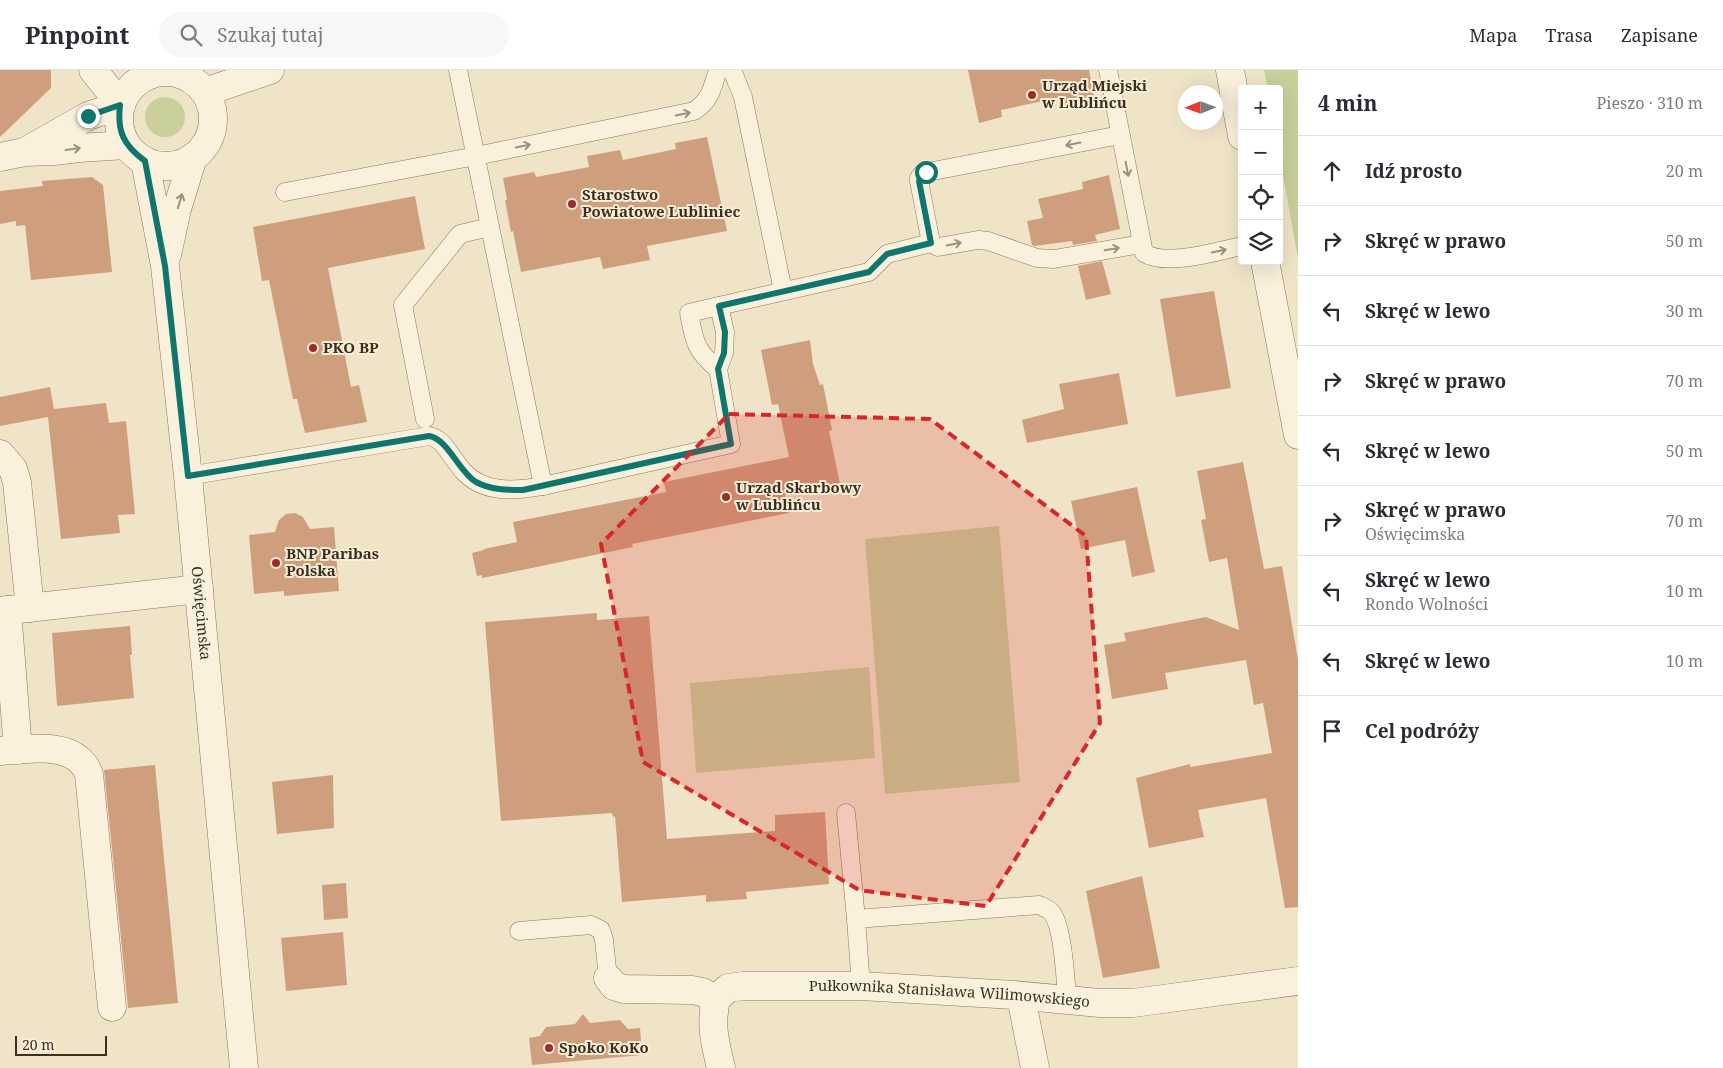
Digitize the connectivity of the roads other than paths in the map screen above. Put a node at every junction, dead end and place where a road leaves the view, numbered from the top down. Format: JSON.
{"nodes":[{"id":1,"x":94,"y":70,"type":"edge"},
{"id":2,"x":270,"y":70,"type":"edge"},
{"id":3,"x":458,"y":70,"type":"edge"},
{"id":4,"x":718,"y":70,"type":"edge"},
{"id":5,"x":732,"y":70,"type":"edge"},
{"id":6,"x":1108,"y":70,"type":"edge"},
{"id":7,"x":1230,"y":70,"type":"edge"},
{"id":8,"x":159,"y":71,"type":"edge"},
{"id":9,"x":205,"y":92,"type":"junction"},
{"id":10,"x":120,"y":105,"type":"junction"},
{"id":11,"x":1241,"y":130,"type":"edge"},
{"id":12,"x":1120,"y":135,"type":"junction"},
{"id":13,"x":136,"y":153,"type":"junction"},
{"id":14,"x":12,"y":155,"type":"edge"},
{"id":15,"x":476,"y":156,"type":"junction"},
{"id":16,"x":193,"y":157,"type":"junction"},
{"id":17,"x":285,"y":192,"type":"dead end"},
{"id":18,"x":490,"y":227,"type":"junction"},
{"id":19,"x":931,"y":243,"type":"junction"},
{"id":20,"x":1141,"y":244,"type":"junction"},
{"id":21,"x":1238,"y":247,"type":"edge"},
{"id":22,"x":1267,"y":265,"type":"edge"},
{"id":23,"x":165,"y":266,"type":"junction"},
{"id":24,"x":783,"y":292,"type":"junction"},
{"id":25,"x":719,"y":306,"type":"junction"},
{"id":26,"x":1290,"y":341,"type":"edge"},
{"id":27,"x":718,"y":369,"type":"junction"},
{"id":28,"x":425,"y":419,"type":"dead end"},
{"id":29,"x":1297,"y":426,"type":"edge"},
{"id":30,"x":0,"y":454,"type":"edge"},
{"id":31,"x":188,"y":476,"type":"junction"},
{"id":32,"x":543,"y":486,"type":"junction"},
{"id":33,"x":199,"y":588,"type":"junction"},
{"id":34,"x":12,"y":609,"type":"edge"},
{"id":35,"x":9,"y":750,"type":"edge"},
{"id":36,"x":846,"y":814,"type":"dead end"},
{"id":37,"x":856,"y":919,"type":"junction"},
{"id":38,"x":520,"y":931,"type":"dead end"},
{"id":39,"x":608,"y":978,"type":"joint"},
{"id":40,"x":1298,"y":981,"type":"edge"},
{"id":41,"x":861,"y":986,"type":"junction"},
{"id":42,"x":1021,"y":997,"type":"junction"},
{"id":43,"x":716,"y":999,"type":"junction"},
{"id":44,"x":1067,"y":1001,"type":"junction"},
{"id":45,"x":112,"y":1007,"type":"dead end"},
{"id":46,"x":240,"y":1068,"type":"edge"},
{"id":47,"x":721,"y":1068,"type":"edge"},
{"id":48,"x":1035,"y":1068,"type":"edge"}],
"edges":[{"from":1,"to":10,"type":"street"},
{"from":2,"to":9,"type":"street"},
{"from":3,"to":15,"type":"lane"},
{"from":15,"to":4,"type":"lane","one_way":true},
{"from":5,"to":24,"type":"lane"},
{"from":6,"to":12,"type":"lane"},
{"from":7,"to":11,"type":"street"},
{"from":8,"to":9,"type":"street"},
{"from":8,"to":10,"type":"street"},
{"from":9,"to":16,"type":"street"},
{"from":10,"to":13,"type":"street"},
{"from":10,"to":14,"type":"street"},
{"from":12,"to":19,"type":"lane","one_way":true},
{"from":12,"to":20,"type":"lane","one_way":true},
{"from":14,"to":13,"type":"street","one_way":true},
{"from":13,"to":16,"type":"street"},
{"from":13,"to":23,"type":"street","name":"Oświęcimska"},
{"from":15,"to":17,"type":"lane"},
{"from":15,"to":18,"type":"lane"},
{"from":23,"to":16,"type":"street","one_way":true},
{"from":18,"to":28,"type":"lane"},
{"from":18,"to":32,"type":"lane"},
{"from":19,"to":20,"type":"lane","one_way":true},
{"from":19,"to":24,"type":"lane"},
{"from":20,"to":21,"type":"lane","one_way":true},
{"from":22,"to":26,"type":"street"},
{"from":23,"to":31,"type":"street","name":"Oświęcimska"},
{"from":24,"to":25,"type":"lane"},
{"from":25,"to":27,"type":"lane"},
{"from":25,"to":27,"type":"lane"},
{"from":26,"to":29,"type":"street"},
{"from":27,"to":32,"type":"lane"},
{"from":30,"to":34,"type":"street"},
{"from":31,"to":32,"type":"lane"},
{"from":31,"to":33,"type":"street","name":"Oświęcimska"},
{"from":33,"to":34,"type":"street"},
{"from":33,"to":46,"type":"street","name":"Oświęcimska"},
{"from":34,"to":35,"type":"street"},
{"from":35,"to":45,"type":"street"},
{"from":36,"to":37,"type":"lane"},
{"from":37,"to":41,"type":"lane"},
{"from":37,"to":44,"type":"lane"},
{"from":38,"to":39,"type":"lane"},
{"from":39,"to":43,"type":"street"},
{"from":40,"to":44,"type":"street","name":"Pułkownika Stanisława Wilimowskiego"},
{"from":41,"to":42,"type":"street","name":"Pułkownika Stanisława Wilimowskiego"},
{"from":41,"to":43,"type":"street","name":"Pułkownika Stanisława Wilimowskiego"},
{"from":42,"to":44,"type":"street","name":"Pułkownika Stanisława Wilimowskiego"},
{"from":42,"to":48,"type":"street"},
{"from":43,"to":47,"type":"street"}]}
